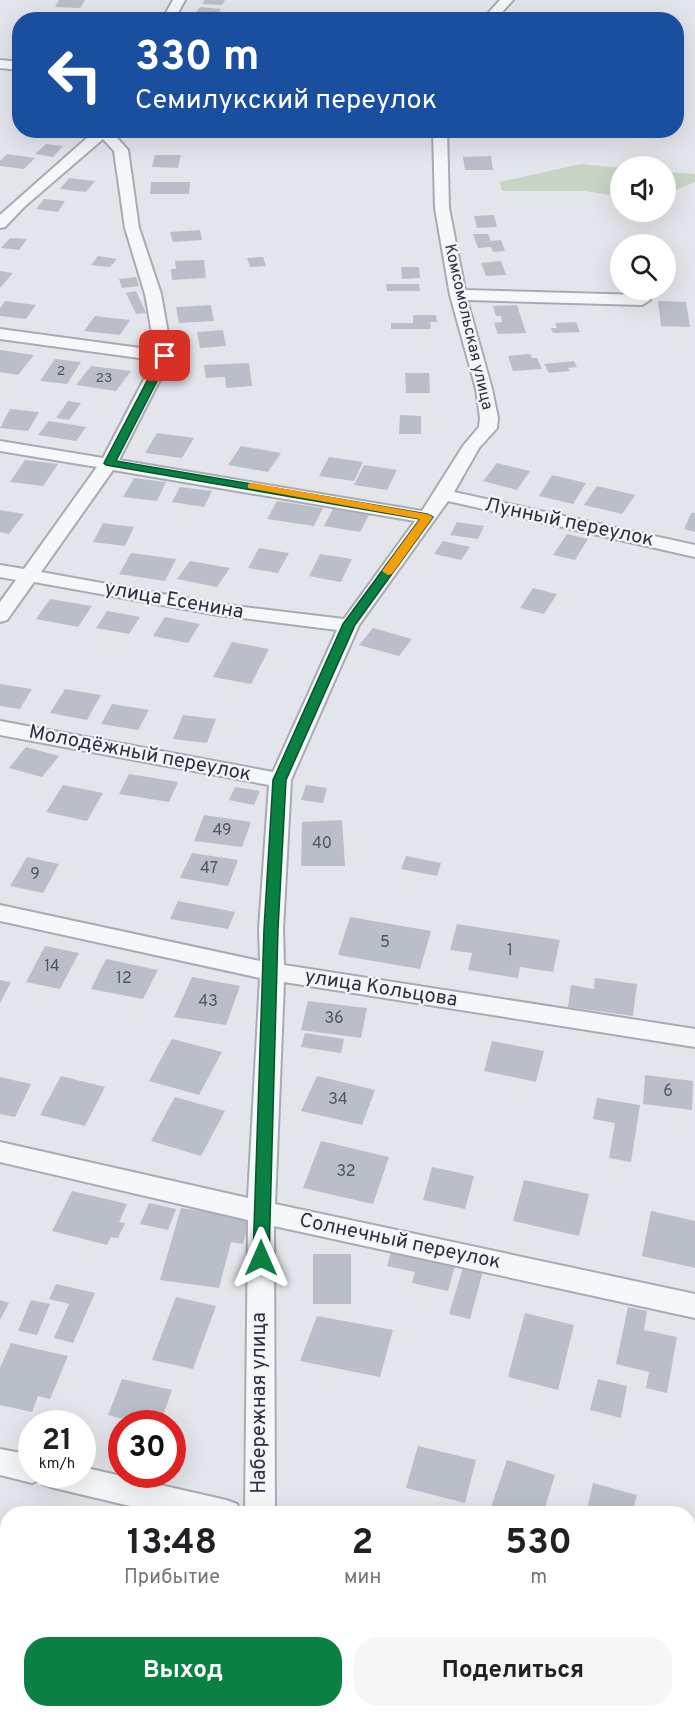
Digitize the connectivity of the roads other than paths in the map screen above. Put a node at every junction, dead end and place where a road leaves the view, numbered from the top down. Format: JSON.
{"nodes":[{"id":1,"x":507,"y":0,"type":"edge"},
{"id":2,"x":496,"y":12,"type":"edge"},
{"id":3,"x":98,"y":138,"type":"edge"},
{"id":4,"x":110,"y":138,"type":"edge"},
{"id":5,"x":440,"y":138,"type":"edge"},
{"id":6,"x":0,"y":224,"type":"edge"},
{"id":7,"x":458,"y":295,"type":"junction"},
{"id":8,"x":610,"y":299,"type":"edge"},
{"id":9,"x":0,"y":334,"type":"edge"},
{"id":10,"x":165,"y":356,"type":"junction"},
{"id":11,"x":0,"y":446,"type":"edge"},
{"id":12,"x":471,"y":446,"type":"joint"},
{"id":13,"x":109,"y":463,"type":"junction"},
{"id":14,"x":443,"y":495,"type":"junction"},
{"id":15,"x":427,"y":517,"type":"junction"},
{"id":16,"x":695,"y":551,"type":"edge"},
{"id":17,"x":0,"y":571,"type":"edge"},
{"id":18,"x":28,"y":576,"type":"junction"},
{"id":19,"x":0,"y":616,"type":"edge"},
{"id":20,"x":349,"y":624,"type":"junction"},
{"id":21,"x":0,"y":728,"type":"edge"},
{"id":22,"x":280,"y":780,"type":"junction"},
{"id":23,"x":0,"y":913,"type":"edge"},
{"id":24,"x":272,"y":972,"type":"junction"},
{"id":25,"x":695,"y":1038,"type":"edge"},
{"id":26,"x":0,"y":1152,"type":"edge"},
{"id":27,"x":261,"y":1212,"type":"junction"},
{"id":28,"x":695,"y":1306,"type":"edge"},
{"id":29,"x":0,"y":1462,"type":"edge"},
{"id":30,"x":18,"y":1466,"type":"edge"},
{"id":31,"x":96,"y":1484,"type":"edge"},
{"id":32,"x":192,"y":1506,"type":"edge"},
{"id":33,"x":260,"y":1506,"type":"edge"}],
"edges":[{"from":1,"to":2,"type":"street"},
{"from":3,"to":6,"type":"street"},
{"from":4,"to":10,"type":"street"},
{"from":5,"to":7,"type":"street","name":"Комсомольская улица"},
{"from":7,"to":8,"type":"street"},
{"from":7,"to":12,"type":"street","name":"Комсомольская улица"},
{"from":9,"to":10,"type":"street"},
{"from":10,"to":13,"type":"street"},
{"from":11,"to":13,"type":"street"},
{"from":12,"to":14,"type":"street","name":"Набережная улица"},
{"from":13,"to":15,"type":"street"},
{"from":13,"to":18,"type":"street"},
{"from":14,"to":15,"type":"street","name":"Набережная улица"},
{"from":14,"to":16,"type":"street","name":"Лунный переулок"},
{"from":15,"to":20,"type":"street","name":"Набережная улица"},
{"from":17,"to":18,"type":"street","name":"улица Есенина"},
{"from":18,"to":19,"type":"street"},
{"from":18,"to":20,"type":"street","name":"улица Есенина"},
{"from":20,"to":22,"type":"street","name":"Набережная улица"},
{"from":21,"to":22,"type":"street","name":"Молодёжный переулок"},
{"from":22,"to":24,"type":"street","name":"Набережная улица"},
{"from":23,"to":24,"type":"street","name":"улица Кольцова"},
{"from":24,"to":25,"type":"street","name":"улица Кольцова"},
{"from":24,"to":27,"type":"street","name":"Набережная улица"},
{"from":26,"to":27,"type":"street","name":"Солнечный переулок"},
{"from":27,"to":28,"type":"street","name":"Солнечный переулок"},
{"from":27,"to":33,"type":"street","name":"Набережная улица"},
{"from":29,"to":30,"type":"street"},
{"from":31,"to":32,"type":"street"}]}
